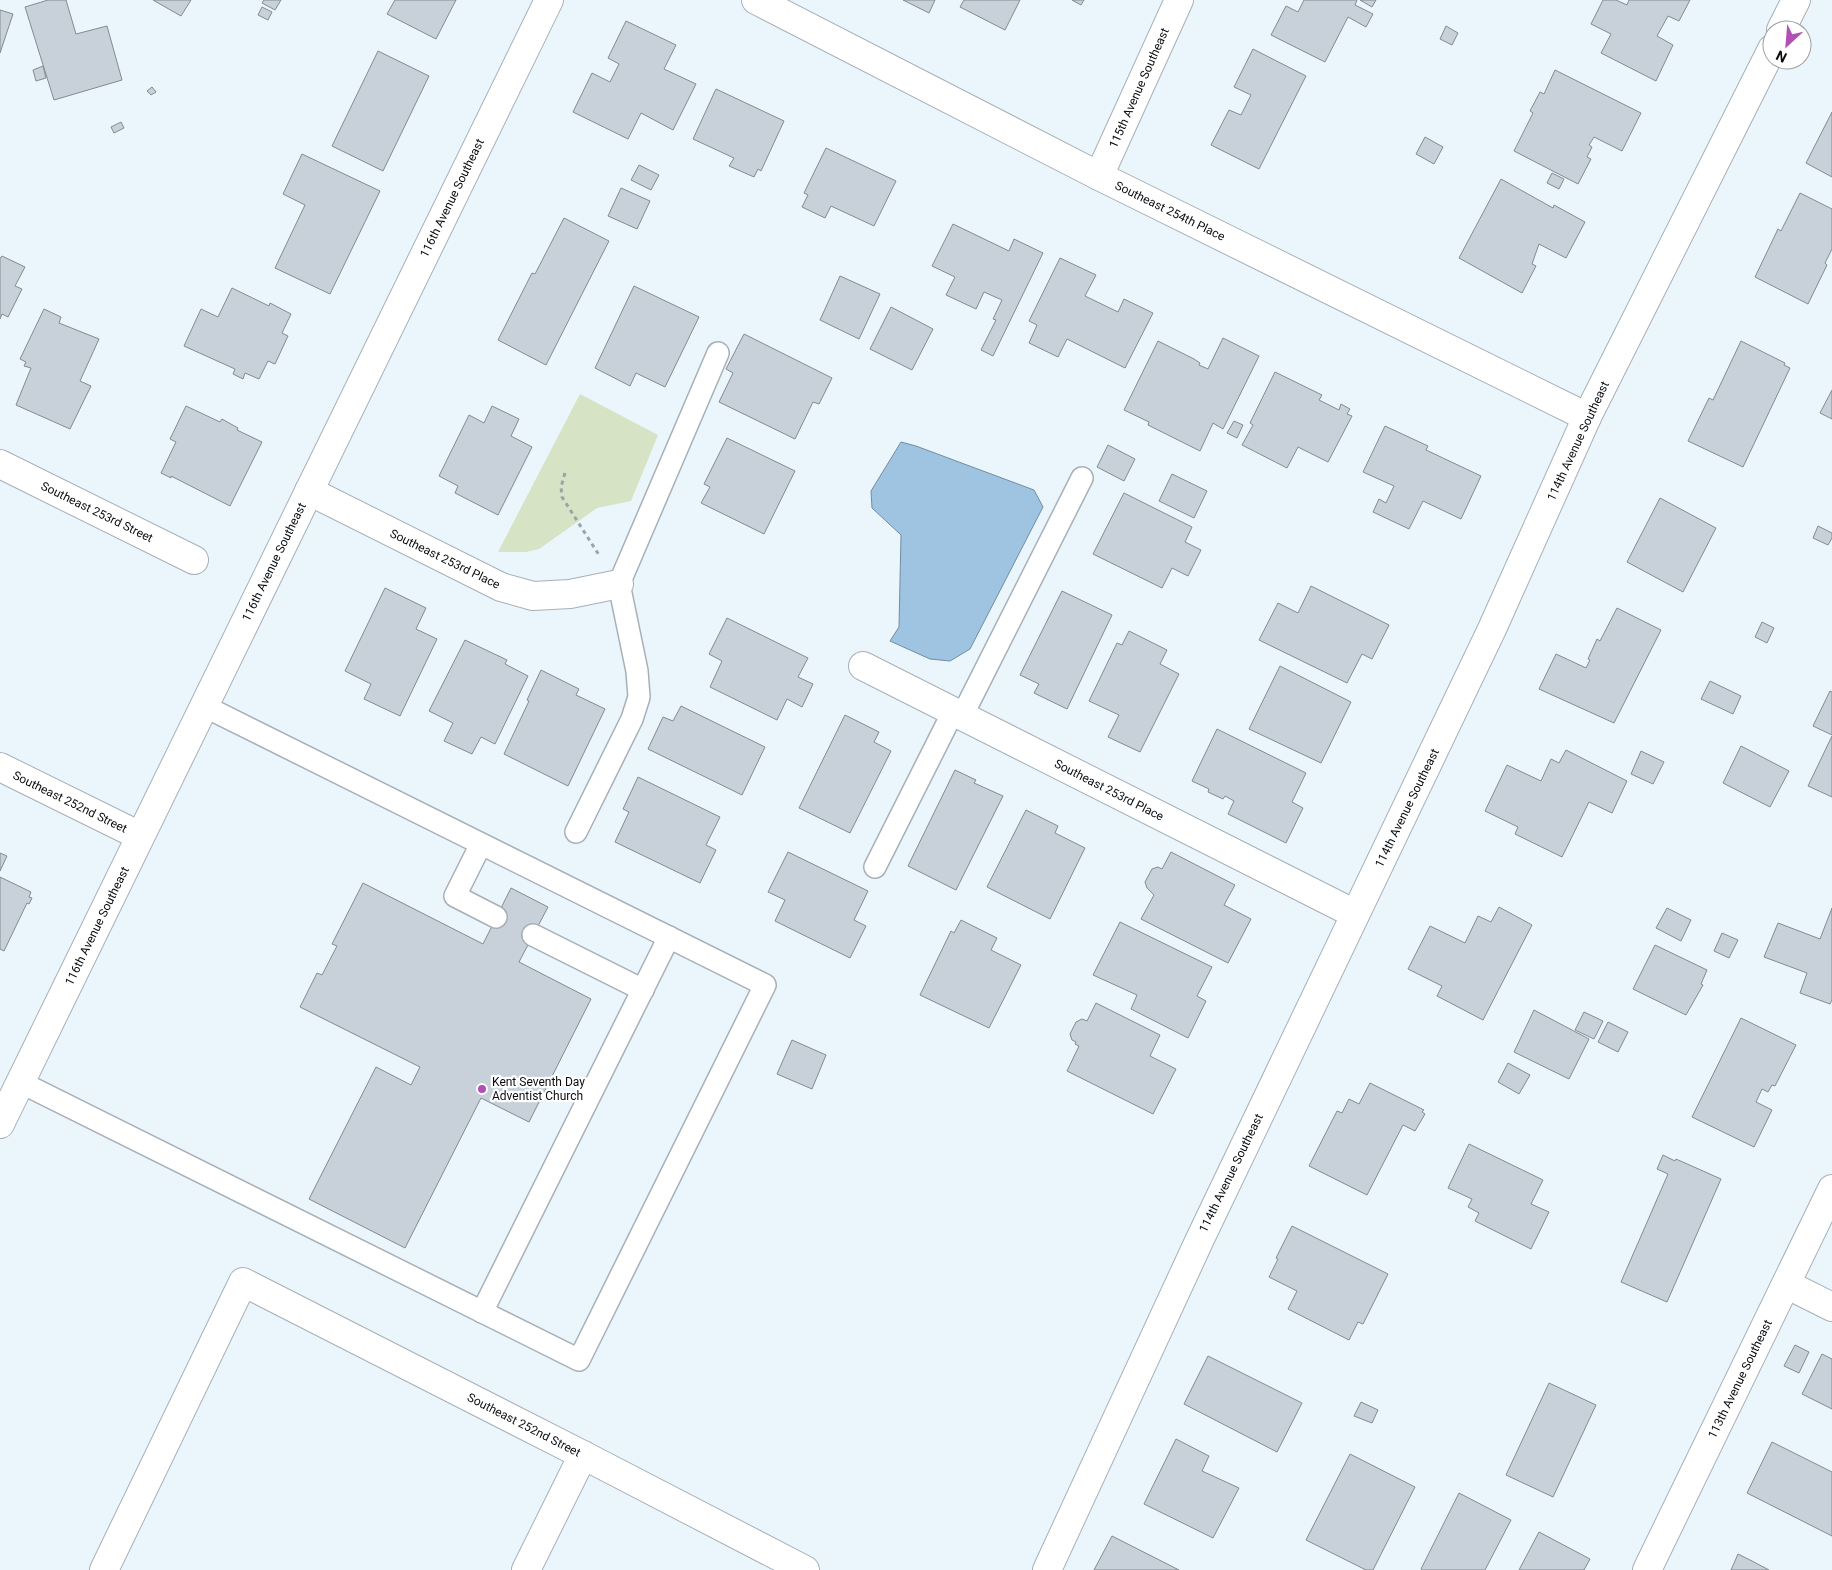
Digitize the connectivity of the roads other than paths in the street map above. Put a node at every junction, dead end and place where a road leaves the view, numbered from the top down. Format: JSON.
{"nodes":[{"id":1,"x":548,"y":0,"type":"edge"},
{"id":2,"x":756,"y":0,"type":"edge"},
{"id":3,"x":1179,"y":0,"type":"edge"},
{"id":4,"x":1796,"y":0,"type":"edge"},
{"id":5,"x":1786,"y":20,"type":"edge"},
{"id":6,"x":1762,"y":69,"type":"edge"},
{"id":7,"x":1099,"y":176,"type":"junction"},
{"id":8,"x":718,"y":354,"type":"dead end"},
{"id":9,"x":1587,"y":417,"type":"junction"},
{"id":10,"x":0,"y":464,"type":"edge"},
{"id":11,"x":1082,"y":478,"type":"dead end"},
{"id":12,"x":308,"y":491,"type":"junction"},
{"id":13,"x":194,"y":560,"type":"dead end"},
{"id":14,"x":619,"y":584,"type":"junction"},
{"id":15,"x":862,"y":666,"type":"dead end"},
{"id":16,"x":204,"y":706,"type":"junction"},
{"id":17,"x":957,"y":714,"type":"junction"},
{"id":18,"x":0,"y":767,"type":"edge"},
{"id":19,"x":576,"y":832,"type":"dead end"},
{"id":20,"x":140,"y":836,"type":"junction"},
{"id":21,"x":481,"y":844,"type":"junction"},
{"id":22,"x":875,"y":867,"type":"dead end"},
{"id":23,"x":1356,"y":914,"type":"junction"},
{"id":24,"x":496,"y":917,"type":"dead end"},
{"id":25,"x":533,"y":935,"type":"dead end"},
{"id":26,"x":668,"y":938,"type":"junction"},
{"id":27,"x":643,"y":990,"type":"junction"},
{"id":28,"x":20,"y":1082,"type":"junction"},
{"id":29,"x":0,"y":1124,"type":"edge"},
{"id":30,"x":1832,"y":1188,"type":"edge"},
{"id":31,"x":1786,"y":1284,"type":"junction"},
{"id":32,"x":1832,"y":1307,"type":"edge"},
{"id":33,"x":482,"y":1312,"type":"junction"},
{"id":34,"x":583,"y":1455,"type":"junction"},
{"id":35,"x":104,"y":1570,"type":"edge"},
{"id":36,"x":526,"y":1570,"type":"edge"},
{"id":37,"x":805,"y":1570,"type":"edge"},
{"id":38,"x":1046,"y":1570,"type":"edge"},
{"id":39,"x":1647,"y":1570,"type":"edge"}],
"edges":[{"from":1,"to":12,"type":"street","name":"116th Avenue Southeast"},
{"from":2,"to":7,"type":"street","name":"Southeast 254th Place"},
{"from":3,"to":7,"type":"street","name":"115th Avenue Southeast"},
{"from":4,"to":5,"type":"street"},
{"from":6,"to":9,"type":"street","name":"114th Avenue Southeast"},
{"from":7,"to":9,"type":"street","name":"Southeast 254th Place"},
{"from":8,"to":14,"type":"lane"},
{"from":9,"to":23,"type":"street","name":"114th Avenue Southeast"},
{"from":10,"to":13,"type":"street","name":"Southeast 253rd Street"},
{"from":11,"to":17,"type":"lane"},
{"from":12,"to":14,"type":"street","name":"Southeast 253rd Place"},
{"from":12,"to":16,"type":"street","name":"116th Avenue Southeast"},
{"from":14,"to":19,"type":"lane"},
{"from":15,"to":17,"type":"street","name":"Southeast 253rd Place"},
{"from":16,"to":20,"type":"street","name":"116th Avenue Southeast"},
{"from":16,"to":21,"type":"lane"},
{"from":17,"to":22,"type":"lane"},
{"from":17,"to":23,"type":"street","name":"Southeast 253rd Place"},
{"from":18,"to":20,"type":"street","name":"Southeast 252nd Street"},
{"from":20,"to":28,"type":"street","name":"116th Avenue Southeast"},
{"from":21,"to":24,"type":"lane"},
{"from":21,"to":26,"type":"lane"},
{"from":23,"to":38,"type":"street","name":"114th Avenue Southeast"},
{"from":25,"to":27,"type":"lane"},
{"from":26,"to":27,"type":"lane"},
{"from":26,"to":33,"type":"lane"},
{"from":27,"to":33,"type":"lane"},
{"from":28,"to":29,"type":"street","name":"116th Avenue Southeast"},
{"from":28,"to":33,"type":"lane"},
{"from":30,"to":31,"type":"street","name":"113th Avenue Southeast"},
{"from":31,"to":32,"type":"street"},
{"from":31,"to":39,"type":"street","name":"113th Avenue Southeast"},
{"from":34,"to":35,"type":"street","name":"Southeast 252nd Street"},
{"from":34,"to":36,"type":"street"},
{"from":34,"to":37,"type":"street","name":"Southeast 252nd Street"}]}
